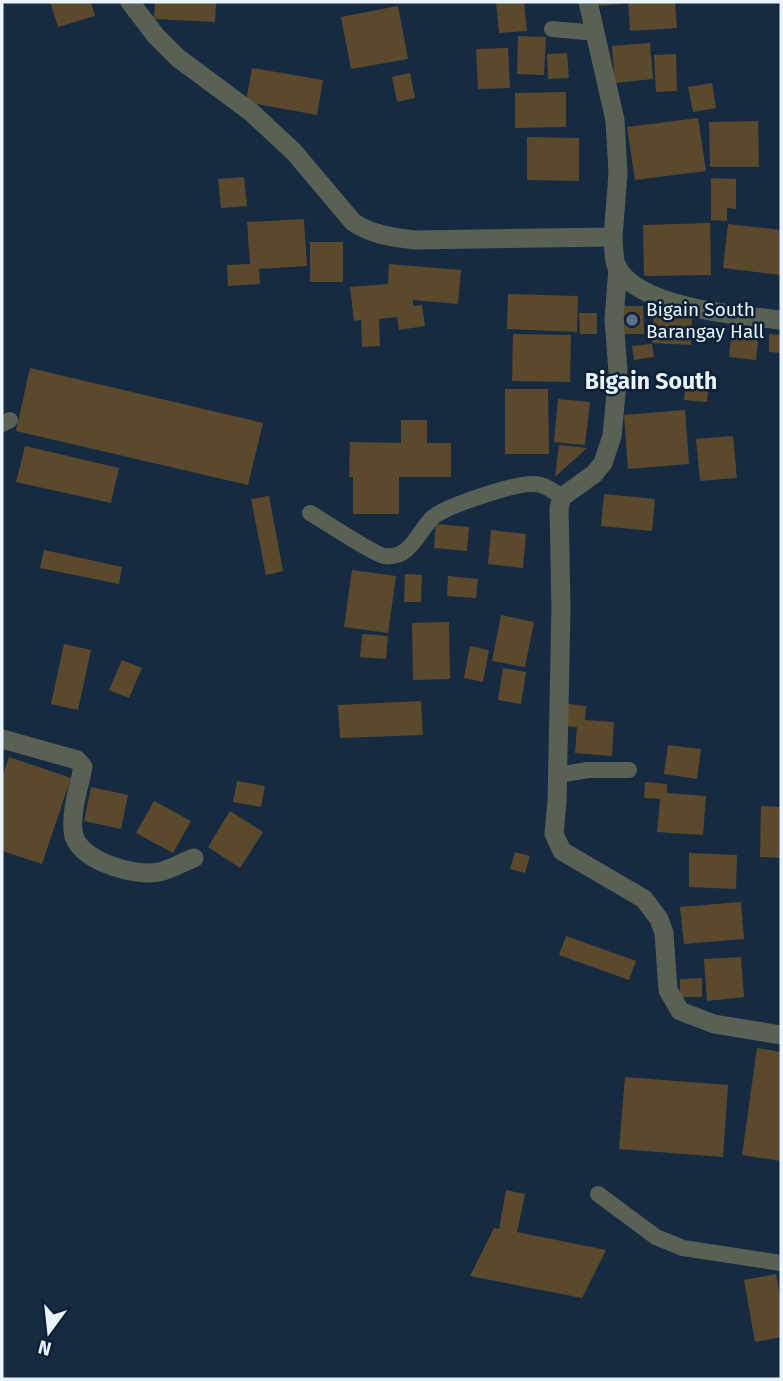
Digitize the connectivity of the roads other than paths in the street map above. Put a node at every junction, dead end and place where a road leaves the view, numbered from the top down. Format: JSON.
{"nodes":[{"id":1,"x":130,"y":2,"type":"edge"},
{"id":2,"x":589,"y":2,"type":"edge"},
{"id":3,"x":552,"y":29,"type":"dead end"},
{"id":4,"x":596,"y":33,"type":"junction"},
{"id":5,"x":613,"y":237,"type":"junction"},
{"id":6,"x":618,"y":268,"type":"junction"},
{"id":7,"x":781,"y":320,"type":"edge"},
{"id":8,"x":562,"y":497,"type":"junction"},
{"id":9,"x":310,"y":513,"type":"dead end"},
{"id":10,"x":3,"y":743,"type":"edge"},
{"id":11,"x":629,"y":769,"type":"dead end"},
{"id":12,"x":558,"y":775,"type":"junction"},
{"id":13,"x":194,"y":858,"type":"dead end"},
{"id":14,"x":781,"y":1035,"type":"edge"},
{"id":15,"x":598,"y":1194,"type":"dead end"},
{"id":16,"x":781,"y":1263,"type":"edge"}],
"edges":[{"from":1,"to":5,"type":"street"},
{"from":2,"to":4,"type":"street"},
{"from":3,"to":4,"type":"lane"},
{"from":4,"to":5,"type":"street"},
{"from":5,"to":6,"type":"street"},
{"from":6,"to":7,"type":"street"},
{"from":6,"to":8,"type":"street"},
{"from":8,"to":9,"type":"lane"},
{"from":8,"to":12,"type":"street"},
{"from":10,"to":13,"type":"street"},
{"from":11,"to":12,"type":"lane"},
{"from":12,"to":14,"type":"street"},
{"from":15,"to":16,"type":"lane"}]}
